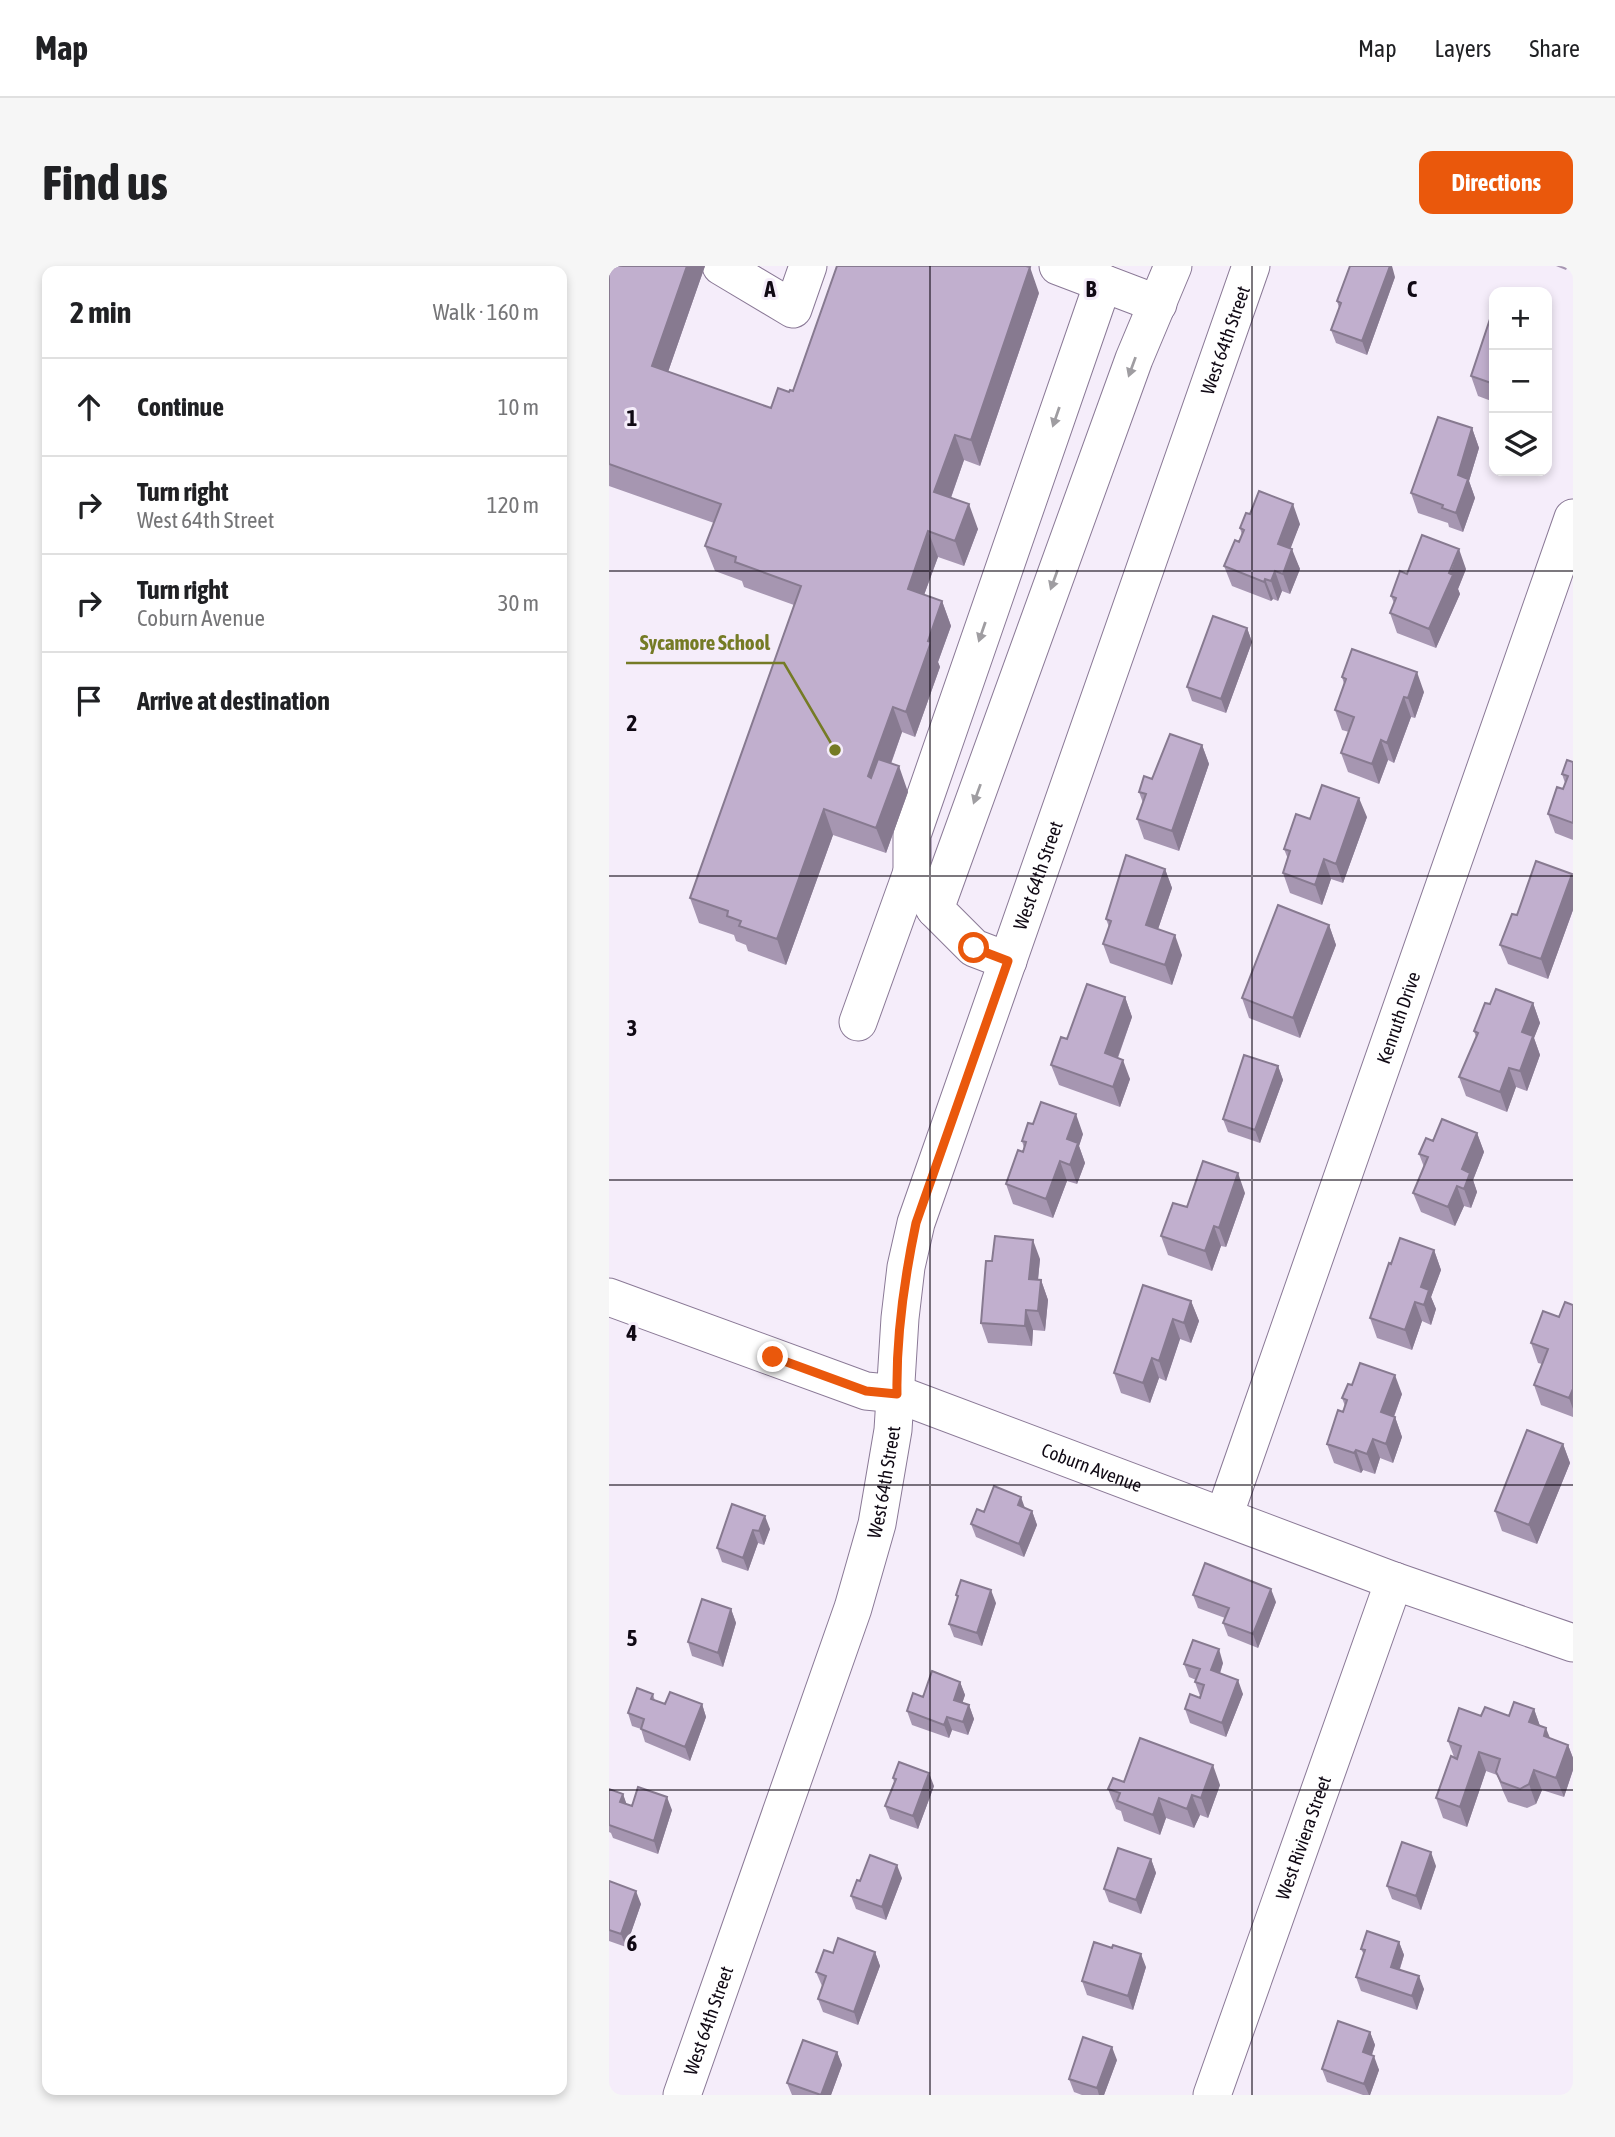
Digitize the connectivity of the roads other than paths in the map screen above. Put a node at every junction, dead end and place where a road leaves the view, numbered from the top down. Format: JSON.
{"nodes":[{"id":1,"x":722,"y":266,"type":"edge"},
{"id":2,"x":808,"y":266,"type":"edge"},
{"id":3,"x":1058,"y":266,"type":"edge"},
{"id":4,"x":1173,"y":266,"type":"edge"},
{"id":5,"x":1251,"y":266,"type":"edge"},
{"id":6,"x":1103,"y":283,"type":"junction"},
{"id":7,"x":1158,"y":304,"type":"junction"},
{"id":8,"x":1573,"y":518,"type":"edge"},
{"id":9,"x":912,"y":872,"type":"junction"},
{"id":10,"x":935,"y":909,"type":"junction"},
{"id":11,"x":1008,"y":961,"type":"junction"},
{"id":12,"x":858,"y":1022,"type":"dead end"},
{"id":13,"x":609,"y":1297,"type":"edge"},
{"id":14,"x":897,"y":1394,"type":"junction"},
{"id":15,"x":1223,"y":1516,"type":"junction"},
{"id":16,"x":1394,"y":1581,"type":"junction"},
{"id":17,"x":1573,"y":1643,"type":"edge"},
{"id":18,"x":682,"y":2095,"type":"edge"},
{"id":19,"x":1212,"y":2095,"type":"edge"}],
"edges":[{"from":1,"to":2,"type":"street"},
{"from":3,"to":6,"type":"street"},
{"from":4,"to":7,"type":"street"},
{"from":5,"to":11,"type":"street","name":"West 64th Street"},
{"from":6,"to":7,"type":"street"},
{"from":6,"to":9,"type":"street","one_way":true},
{"from":7,"to":10,"type":"street","one_way":true},
{"from":8,"to":15,"type":"street","name":"Kenruth Drive"},
{"from":9,"to":10,"type":"street"},
{"from":9,"to":12,"type":"street"},
{"from":10,"to":11,"type":"street"},
{"from":11,"to":14,"type":"street","name":"West 64th Street"},
{"from":13,"to":14,"type":"street","name":"Coburn Avenue"},
{"from":14,"to":15,"type":"street","name":"Coburn Avenue"},
{"from":14,"to":18,"type":"street","name":"West 64th Street"},
{"from":15,"to":16,"type":"street","name":"Coburn Avenue"},
{"from":16,"to":17,"type":"street","name":"Coburn Avenue"},
{"from":16,"to":19,"type":"street","name":"West Riviera Street"}]}
